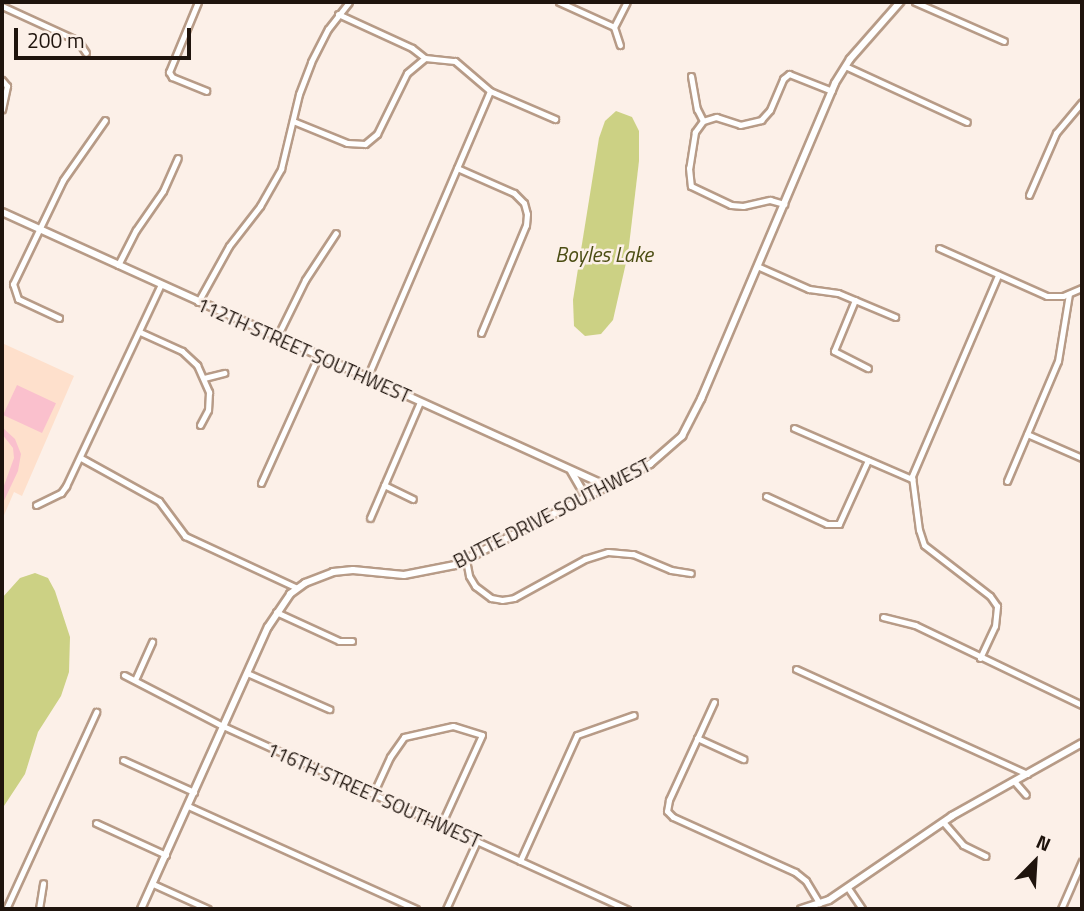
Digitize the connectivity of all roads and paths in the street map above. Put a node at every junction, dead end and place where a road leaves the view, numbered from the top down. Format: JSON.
{"nodes":[{"id":1,"x":198,"y":2,"type":"edge"},
{"id":2,"x":349,"y":2,"type":"edge"},
{"id":3,"x":559,"y":2,"type":"edge"},
{"id":4,"x":627,"y":2,"type":"edge"},
{"id":5,"x":900,"y":2,"type":"edge"},
{"id":6,"x":915,"y":2,"type":"edge"},
{"id":7,"x":2,"y":6,"type":"edge"},
{"id":8,"x":338,"y":14,"type":"junction"},
{"id":9,"x":614,"y":27,"type":"junction"},
{"id":10,"x":1004,"y":41,"type":"dead end"},
{"id":11,"x":620,"y":45,"type":"dead end"},
{"id":12,"x":86,"y":53,"type":"dead end"},
{"id":13,"x":425,"y":58,"type":"junction"},
{"id":14,"x":845,"y":66,"type":"junction"},
{"id":15,"x":691,"y":76,"type":"dead end"},
{"id":16,"x":2,"y":80,"type":"edge"},
{"id":17,"x":206,"y":91,"type":"dead end"},
{"id":18,"x":490,"y":91,"type":"junction"},
{"id":19,"x":832,"y":91,"type":"junction"},
{"id":20,"x":1082,"y":102,"type":"edge"},
{"id":21,"x":2,"y":109,"type":"edge"},
{"id":22,"x":555,"y":119,"type":"dead end"},
{"id":23,"x":106,"y":120,"type":"dead end"},
{"id":24,"x":293,"y":121,"type":"junction"},
{"id":25,"x":703,"y":121,"type":"junction"},
{"id":26,"x":967,"y":122,"type":"dead end"},
{"id":27,"x":178,"y":158,"type":"dead end"},
{"id":28,"x":457,"y":168,"type":"junction"},
{"id":29,"x":1029,"y":195,"type":"dead end"},
{"id":30,"x":784,"y":204,"type":"junction"},
{"id":31,"x":2,"y":212,"type":"edge"},
{"id":32,"x":38,"y":229,"type":"junction"},
{"id":33,"x":336,"y":233,"type":"dead end"},
{"id":34,"x":939,"y":248,"type":"dead end"},
{"id":35,"x":118,"y":265,"type":"junction"},
{"id":36,"x":757,"y":266,"type":"junction"},
{"id":37,"x":998,"y":275,"type":"junction"},
{"id":38,"x":160,"y":284,"type":"junction"},
{"id":39,"x":1082,"y":288,"type":"edge"},
{"id":40,"x":1069,"y":294,"type":"junction"},
{"id":41,"x":855,"y":300,"type":"junction"},
{"id":42,"x":198,"y":302,"type":"junction"},
{"id":43,"x":895,"y":317,"type":"dead end"},
{"id":44,"x":59,"y":318,"type":"dead end"},
{"id":45,"x":140,"y":332,"type":"junction"},
{"id":46,"x":481,"y":333,"type":"dead end"},
{"id":47,"x":277,"y":337,"type":"junction"},
{"id":48,"x":318,"y":356,"type":"junction"},
{"id":49,"x":868,"y":368,"type":"dead end"},
{"id":50,"x":224,"y":373,"type":"dead end"},
{"id":51,"x":204,"y":378,"type":"junction"},
{"id":52,"x":367,"y":379,"type":"junction"},
{"id":53,"x":420,"y":402,"type":"junction"},
{"id":54,"x":200,"y":425,"type":"dead end"},
{"id":55,"x":794,"y":428,"type":"dead end"},
{"id":56,"x":1027,"y":434,"type":"junction"},
{"id":57,"x":81,"y":458,"type":"junction"},
{"id":58,"x":1082,"y":458,"type":"edge"},
{"id":59,"x":868,"y":460,"type":"junction"},
{"id":60,"x":570,"y":469,"type":"junction"},
{"id":61,"x":912,"y":479,"type":"junction"},
{"id":62,"x":1007,"y":481,"type":"dead end"},
{"id":63,"x":261,"y":483,"type":"dead end"},
{"id":64,"x":384,"y":485,"type":"junction"},
{"id":65,"x":607,"y":486,"type":"junction"},
{"id":66,"x":765,"y":496,"type":"dead end"},
{"id":67,"x":586,"y":497,"type":"junction"},
{"id":68,"x":413,"y":499,"type":"dead end"},
{"id":69,"x":36,"y":506,"type":"dead end"},
{"id":70,"x":370,"y":518,"type":"dead end"},
{"id":71,"x":466,"y":559,"type":"junction"},
{"id":72,"x":691,"y":573,"type":"dead end"},
{"id":73,"x":297,"y":588,"type":"junction"},
{"id":74,"x":276,"y":612,"type":"junction"},
{"id":75,"x":883,"y":617,"type":"dead end"},
{"id":76,"x":352,"y":641,"type":"dead end"},
{"id":77,"x":152,"y":642,"type":"dead end"},
{"id":78,"x":980,"y":657,"type":"junction"},
{"id":79,"x":796,"y":669,"type":"dead end"},
{"id":80,"x":247,"y":673,"type":"junction"},
{"id":81,"x":124,"y":675,"type":"dead end"},
{"id":82,"x":135,"y":680,"type":"junction"},
{"id":83,"x":714,"y":702,"type":"dead end"},
{"id":84,"x":1082,"y":705,"type":"edge"},
{"id":85,"x":328,"y":709,"type":"dead end"},
{"id":86,"x":96,"y":712,"type":"dead end"},
{"id":87,"x":634,"y":715,"type":"dead end"},
{"id":88,"x":223,"y":726,"type":"junction"},
{"id":89,"x":697,"y":738,"type":"junction"},
{"id":90,"x":1082,"y":743,"type":"edge"},
{"id":91,"x":743,"y":759,"type":"dead end"},
{"id":92,"x":123,"y":760,"type":"dead end"},
{"id":93,"x":1027,"y":774,"type":"junction"},
{"id":94,"x":1014,"y":782,"type":"junction"},
{"id":95,"x":194,"y":792,"type":"junction"},
{"id":96,"x":373,"y":794,"type":"junction"},
{"id":97,"x":1026,"y":795,"type":"dead end"},
{"id":98,"x":188,"y":806,"type":"junction"},
{"id":99,"x":96,"y":823,"type":"dead end"},
{"id":100,"x":944,"y":823,"type":"junction"},
{"id":101,"x":441,"y":825,"type":"junction"},
{"id":102,"x":477,"y":841,"type":"junction"},
{"id":103,"x":166,"y":855,"type":"junction"},
{"id":104,"x":986,"y":856,"type":"dead end"},
{"id":105,"x":520,"y":861,"type":"junction"},
{"id":106,"x":1082,"y":861,"type":"edge"},
{"id":107,"x":43,"y":883,"type":"dead end"},
{"id":108,"x":153,"y":884,"type":"junction"},
{"id":109,"x":848,"y":888,"type":"junction"},
{"id":110,"x":819,"y":903,"type":"junction"},
{"id":111,"x":6,"y":909,"type":"edge"},
{"id":112,"x":39,"y":909,"type":"edge"},
{"id":113,"x":141,"y":909,"type":"edge"},
{"id":114,"x":208,"y":909,"type":"edge"},
{"id":115,"x":416,"y":909,"type":"edge"},
{"id":116,"x":446,"y":909,"type":"edge"},
{"id":117,"x":626,"y":909,"type":"edge"},
{"id":118,"x":801,"y":909,"type":"edge"},
{"id":119,"x":862,"y":909,"type":"edge"},
{"id":120,"x":1061,"y":909,"type":"edge"}],
"edges":[{"from":1,"to":17,"type":"street"},
{"from":2,"to":8,"type":"street"},
{"from":3,"to":9,"type":"street"},
{"from":4,"to":9,"type":"street"},
{"from":5,"to":14,"type":"street","name":"BUTTE DRIVE SOUTHWEST"},
{"from":6,"to":10,"type":"street"},
{"from":7,"to":12,"type":"street"},
{"from":8,"to":13,"type":"street"},
{"from":8,"to":24,"type":"street"},
{"from":9,"to":11,"type":"street"},
{"from":13,"to":18,"type":"street"},
{"from":13,"to":24,"type":"street"},
{"from":14,"to":19,"type":"street","name":"BUTTE DRIVE SOUTHWEST"},
{"from":14,"to":26,"type":"street"},
{"from":15,"to":25,"type":"street"},
{"from":16,"to":21,"type":"street"},
{"from":18,"to":22,"type":"street"},
{"from":18,"to":28,"type":"street"},
{"from":19,"to":25,"type":"street"},
{"from":19,"to":30,"type":"street","name":"BUTTE DRIVE SOUTHWEST"},
{"from":20,"to":29,"type":"street"},
{"from":23,"to":32,"type":"street"},
{"from":24,"to":42,"type":"street"},
{"from":25,"to":30,"type":"street"},
{"from":27,"to":35,"type":"street"},
{"from":28,"to":46,"type":"street"},
{"from":28,"to":52,"type":"street"},
{"from":30,"to":36,"type":"street","name":"BUTTE DRIVE SOUTHWEST"},
{"from":31,"to":32,"type":"street","name":"112TH STREET SOUTHWEST"},
{"from":32,"to":35,"type":"street","name":"112TH STREET SOUTHWEST"},
{"from":32,"to":44,"type":"street"},
{"from":33,"to":47,"type":"street"},
{"from":34,"to":37,"type":"street"},
{"from":35,"to":38,"type":"street","name":"112TH STREET SOUTHWEST"},
{"from":36,"to":41,"type":"street"},
{"from":36,"to":65,"type":"street","name":"BUTTE DRIVE SOUTHWEST"},
{"from":37,"to":40,"type":"street"},
{"from":37,"to":61,"type":"street"},
{"from":38,"to":42,"type":"street","name":"112TH STREET SOUTHWEST"},
{"from":38,"to":45,"type":"street"},
{"from":39,"to":40,"type":"street"},
{"from":40,"to":56,"type":"street"},
{"from":41,"to":43,"type":"street"},
{"from":41,"to":49,"type":"street"},
{"from":42,"to":47,"type":"street","name":"112TH STREET SOUTHWEST"},
{"from":45,"to":51,"type":"street"},
{"from":45,"to":57,"type":"street"},
{"from":47,"to":48,"type":"street","name":"112TH STREET SOUTHWEST"},
{"from":48,"to":52,"type":"street","name":"112TH STREET SOUTHWEST"},
{"from":48,"to":63,"type":"street"},
{"from":50,"to":51,"type":"street"},
{"from":51,"to":54,"type":"street"},
{"from":52,"to":53,"type":"street","name":"112TH STREET SOUTHWEST"},
{"from":53,"to":60,"type":"street","name":"112TH STREET SOUTHWEST"},
{"from":53,"to":64,"type":"street"},
{"from":55,"to":59,"type":"street"},
{"from":56,"to":58,"type":"street"},
{"from":56,"to":62,"type":"street"},
{"from":57,"to":69,"type":"street"},
{"from":57,"to":73,"type":"street"},
{"from":59,"to":61,"type":"street"},
{"from":59,"to":66,"type":"street"},
{"from":60,"to":65,"type":"street","name":"112TH STREET SOUTHWEST"},
{"from":60,"to":67,"type":"street"},
{"from":61,"to":78,"type":"street"},
{"from":64,"to":68,"type":"street"},
{"from":64,"to":70,"type":"street"},
{"from":65,"to":67,"type":"street","name":"BUTTE DRIVE SOUTHWEST"},
{"from":67,"to":71,"type":"street","name":"BUTTE DRIVE SOUTHWEST"},
{"from":71,"to":72,"type":"street"},
{"from":71,"to":73,"type":"street","name":"BUTTE DRIVE SOUTHWEST"},
{"from":73,"to":74,"type":"street","name":"BUTTE DRIVE SOUTHWEST"},
{"from":74,"to":76,"type":"street"},
{"from":74,"to":80,"type":"street","name":"BUTTE DRIVE SOUTHWEST"},
{"from":75,"to":78,"type":"street"},
{"from":77,"to":82,"type":"street"},
{"from":78,"to":84,"type":"street"},
{"from":79,"to":93,"type":"street"},
{"from":80,"to":85,"type":"street"},
{"from":80,"to":88,"type":"street","name":"BUTTE DRIVE SOUTHWEST"},
{"from":81,"to":82,"type":"street","name":"116TH STREET SOUTHWEST"},
{"from":82,"to":88,"type":"street","name":"116TH STREET SOUTHWEST"},
{"from":83,"to":89,"type":"street"},
{"from":86,"to":111,"type":"street"},
{"from":87,"to":105,"type":"street"},
{"from":88,"to":95,"type":"street","name":"BUTTE DRIVE SOUTHWEST"},
{"from":88,"to":96,"type":"street","name":"116TH STREET SOUTHWEST"},
{"from":89,"to":91,"type":"street"},
{"from":89,"to":110,"type":"street"},
{"from":90,"to":93,"type":"street"},
{"from":92,"to":95,"type":"street"},
{"from":93,"to":94,"type":"street"},
{"from":94,"to":97,"type":"street"},
{"from":94,"to":100,"type":"street"},
{"from":95,"to":98,"type":"street","name":"BUTTE DRIVE SOUTHWEST"},
{"from":96,"to":101,"type":"street","name":"116TH STREET SOUTHWEST"},
{"from":96,"to":101,"type":"street"},
{"from":98,"to":103,"type":"street","name":"BUTTE DRIVE SOUTHWEST"},
{"from":98,"to":115,"type":"street"},
{"from":99,"to":103,"type":"street"},
{"from":100,"to":104,"type":"street"},
{"from":100,"to":109,"type":"street"},
{"from":101,"to":102,"type":"street","name":"116TH STREET SOUTHWEST"},
{"from":102,"to":105,"type":"street","name":"116TH STREET SOUTHWEST"},
{"from":102,"to":116,"type":"street"},
{"from":103,"to":108,"type":"street","name":"BUTTE DRIVE SOUTHWEST"},
{"from":105,"to":117,"type":"street","name":"116TH STREET SOUTHWEST"},
{"from":106,"to":120,"type":"street"},
{"from":107,"to":112,"type":"street"},
{"from":108,"to":113,"type":"street","name":"BUTTE DRIVE SOUTHWEST"},
{"from":108,"to":114,"type":"street"},
{"from":109,"to":110,"type":"street"},
{"from":109,"to":119,"type":"street"},
{"from":110,"to":118,"type":"street"}]}
